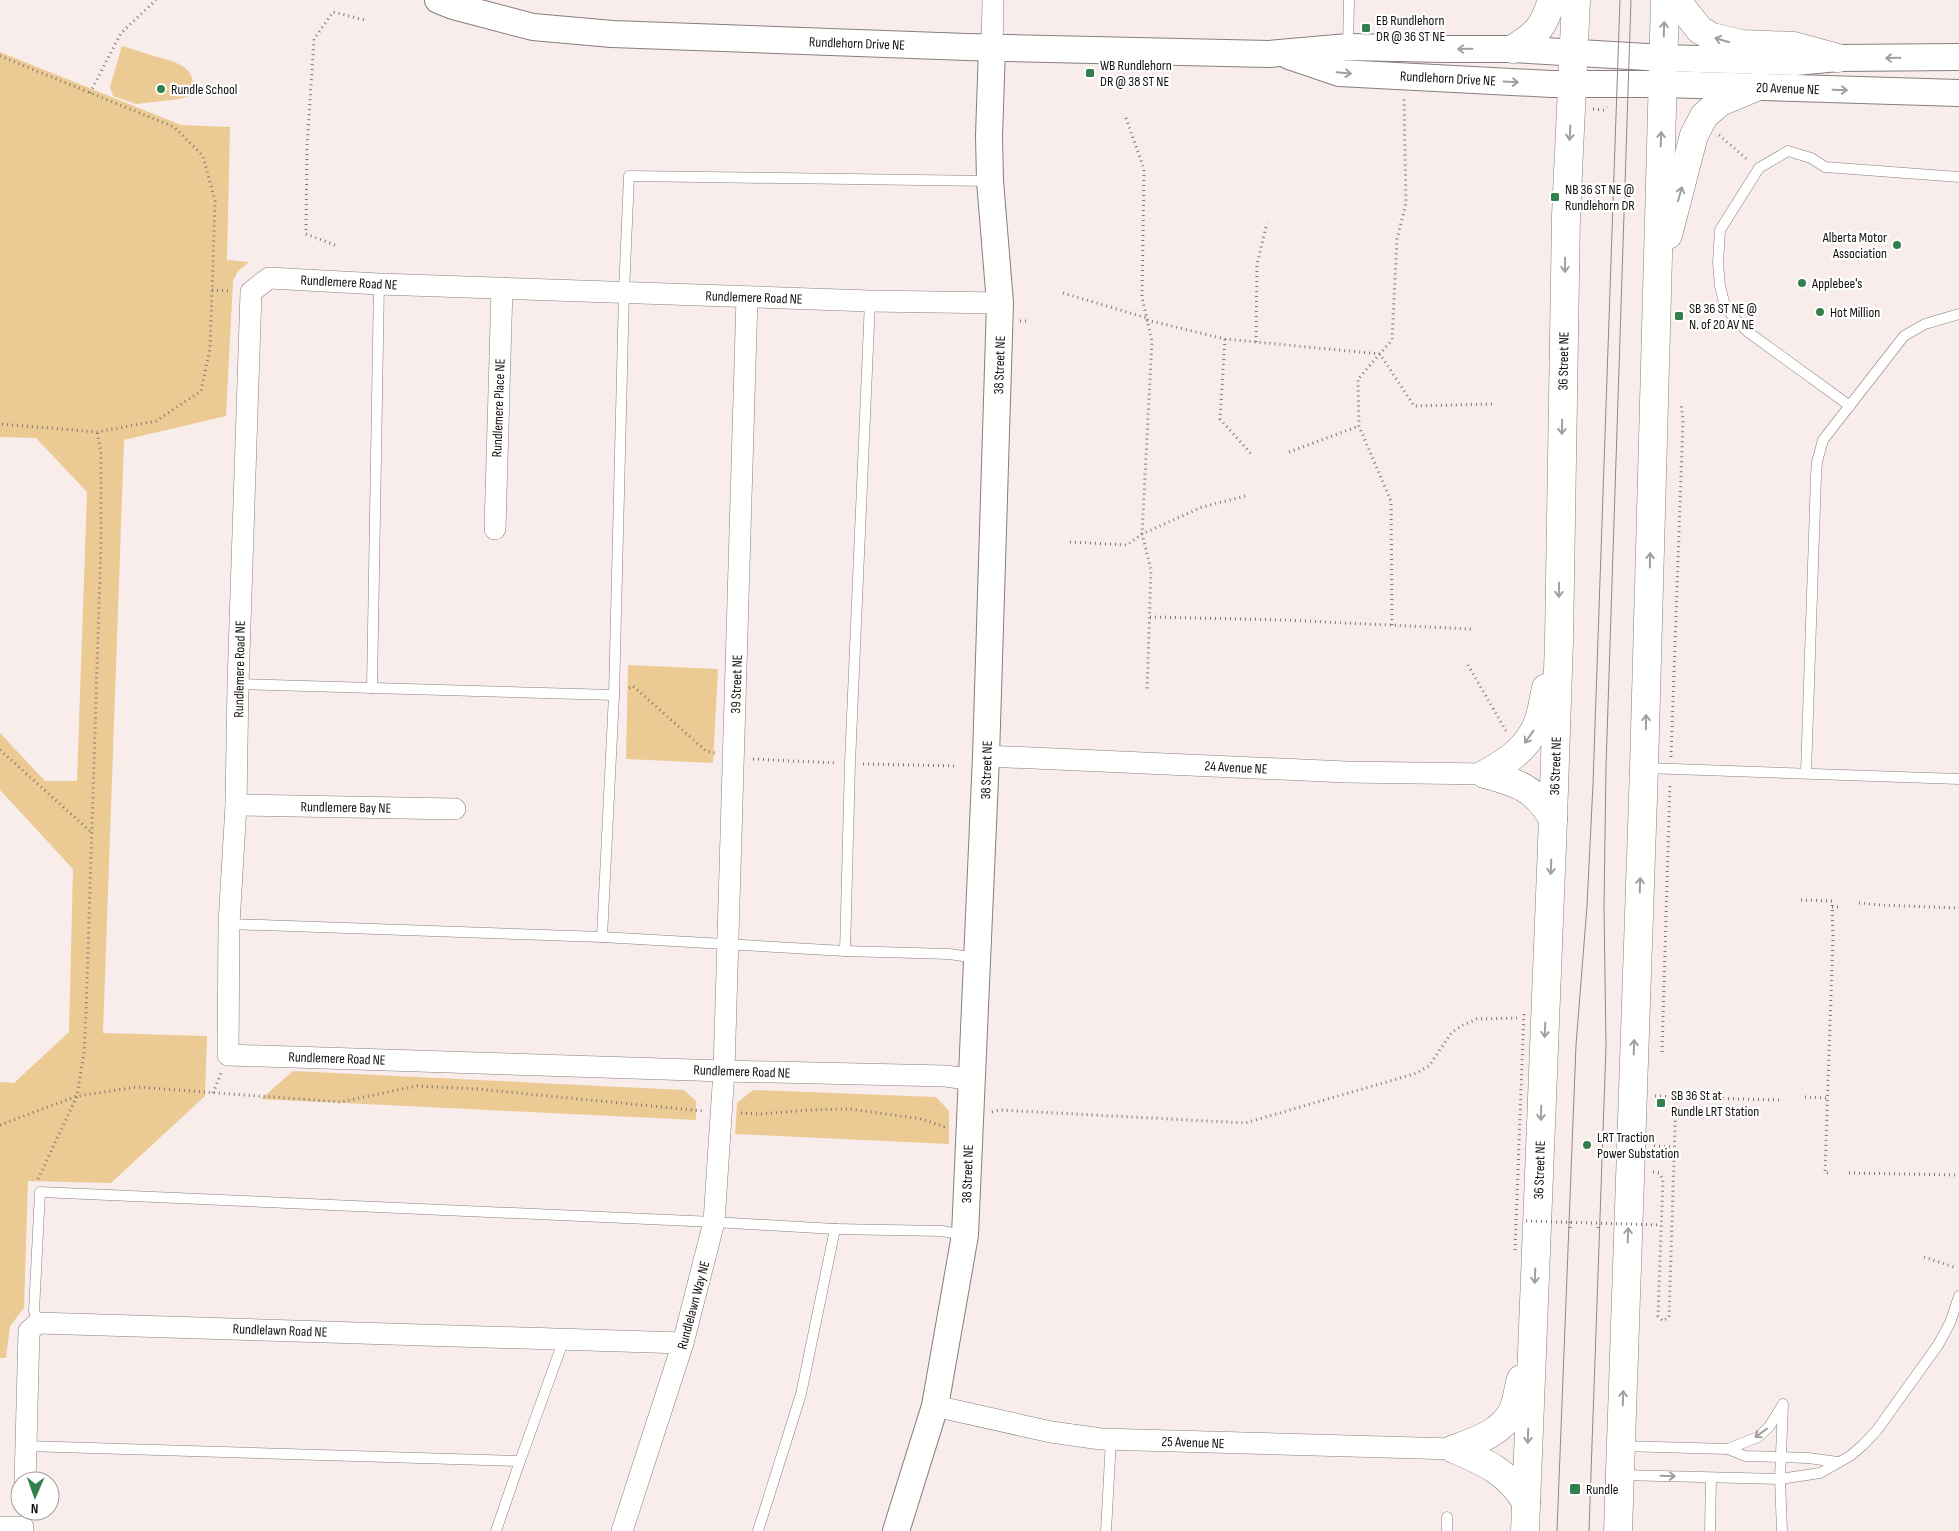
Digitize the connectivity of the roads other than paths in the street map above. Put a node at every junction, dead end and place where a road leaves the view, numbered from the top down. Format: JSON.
{"nodes":[{"id":1,"x":438,"y":0,"type":"edge"},
{"id":2,"x":993,"y":0,"type":"edge"},
{"id":3,"x":1349,"y":0,"type":"edge"},
{"id":4,"x":1552,"y":0,"type":"edge"},
{"id":5,"x":1576,"y":0,"type":"edge"},
{"id":6,"x":1665,"y":0,"type":"edge"},
{"id":7,"x":1676,"y":0,"type":"edge"},
{"id":8,"x":992,"y":47,"type":"junction"},
{"id":9,"x":1348,"y":47,"type":"junction"},
{"id":10,"x":1513,"y":49,"type":"junction"},
{"id":11,"x":1574,"y":52,"type":"junction"},
{"id":12,"x":1281,"y":54,"type":"junction"},
{"id":13,"x":1618,"y":55,"type":"joint"},
{"id":14,"x":1838,"y":58,"type":"junction"},
{"id":15,"x":1959,"y":58,"type":"edge"},
{"id":16,"x":1663,"y":71,"type":"junction"},
{"id":17,"x":1572,"y":84,"type":"junction"},
{"id":18,"x":1756,"y":87,"type":"junction"},
{"id":19,"x":1613,"y":94,"type":"joint"},
{"id":20,"x":1959,"y":94,"type":"edge"},
{"id":21,"x":1959,"y":177,"type":"edge"},
{"id":22,"x":990,"y":181,"type":"junction"},
{"id":23,"x":1657,"y":275,"type":"junction"},
{"id":24,"x":379,"y":284,"type":"junction"},
{"id":25,"x":502,"y":288,"type":"junction"},
{"id":26,"x":624,"y":292,"type":"junction"},
{"id":27,"x":747,"y":297,"type":"junction"},
{"id":28,"x":870,"y":301,"type":"junction"},
{"id":29,"x":1000,"y":303,"type":"junction"},
{"id":30,"x":1959,"y":314,"type":"edge"},
{"id":31,"x":1850,"y":406,"type":"junction"},
{"id":32,"x":495,"y":529,"type":"dead end"},
{"id":33,"x":1559,"y":641,"type":"junction"},
{"id":34,"x":238,"y":684,"type":"junction"},
{"id":35,"x":372,"y":688,"type":"junction"},
{"id":36,"x":614,"y":695,"type":"junction"},
{"id":37,"x":986,"y":756,"type":"junction"},
{"id":38,"x":1644,"y":768,"type":"junction"},
{"id":39,"x":1806,"y":773,"type":"junction"},
{"id":40,"x":1485,"y":774,"type":"junction"},
{"id":41,"x":1959,"y":779,"type":"edge"},
{"id":42,"x":236,"y":805,"type":"junction"},
{"id":43,"x":455,"y":809,"type":"dead end"},
{"id":44,"x":1553,"y":819,"type":"junction"},
{"id":45,"x":229,"y":924,"type":"junction"},
{"id":46,"x":602,"y":937,"type":"junction"},
{"id":47,"x":726,"y":944,"type":"junction"},
{"id":48,"x":846,"y":951,"type":"junction"},
{"id":49,"x":978,"y":959,"type":"junction"},
{"id":50,"x":724,"y":1071,"type":"junction"},
{"id":51,"x":973,"y":1080,"type":"junction"},
{"id":52,"x":714,"y":1222,"type":"junction"},
{"id":53,"x":834,"y":1229,"type":"junction"},
{"id":54,"x":965,"y":1235,"type":"junction"},
{"id":55,"x":1958,"y":1303,"type":"edge"},
{"id":56,"x":38,"y":1323,"type":"junction"},
{"id":57,"x":1532,"y":1335,"type":"junction"},
{"id":58,"x":564,"y":1339,"type":"junction"},
{"id":59,"x":683,"y":1343,"type":"junction"},
{"id":60,"x":935,"y":1406,"type":"junction"},
{"id":61,"x":1111,"y":1440,"type":"junction"},
{"id":62,"x":26,"y":1446,"type":"junction"},
{"id":63,"x":1621,"y":1446,"type":"junction"},
{"id":64,"x":1454,"y":1449,"type":"junction"},
{"id":65,"x":1728,"y":1449,"type":"junction"},
{"id":66,"x":1781,"y":1457,"type":"junction"},
{"id":67,"x":520,"y":1461,"type":"junction"},
{"id":68,"x":1838,"y":1462,"type":"junction"},
{"id":69,"x":25,"y":1471,"type":"edge"},
{"id":70,"x":1620,"y":1475,"type":"junction"},
{"id":71,"x":1710,"y":1478,"type":"junction"},
{"id":72,"x":1780,"y":1480,"type":"junction"},
{"id":73,"x":1526,"y":1502,"type":"junction"},
{"id":74,"x":1447,"y":1517,"type":"dead end"},
{"id":75,"x":24,"y":1523,"type":"edge"},
{"id":76,"x":0,"y":1526,"type":"edge"},
{"id":77,"x":496,"y":1531,"type":"edge"},
{"id":78,"x":622,"y":1531,"type":"edge"},
{"id":79,"x":758,"y":1531,"type":"edge"},
{"id":80,"x":896,"y":1531,"type":"edge"},
{"id":81,"x":1106,"y":1531,"type":"edge"},
{"id":82,"x":1446,"y":1531,"type":"edge"},
{"id":83,"x":1525,"y":1531,"type":"edge"},
{"id":84,"x":1618,"y":1531,"type":"edge"},
{"id":85,"x":1710,"y":1531,"type":"edge"},
{"id":86,"x":1782,"y":1531,"type":"edge"}],
"edges":[{"from":1,"to":8,"type":"street","name":"Rundlehorn Drive NE"},
{"from":2,"to":8,"type":"street","name":"38 Street NE"},
{"from":3,"to":9,"type":"lane"},
{"from":4,"to":10,"type":"main road"},
{"from":5,"to":11,"type":"main road","name":"36 Street NE"},
{"from":16,"to":6,"type":"main road","one_way":true},
{"from":14,"to":7,"type":"main road","one_way":true},
{"from":8,"to":12,"type":"street","name":"Rundlehorn Drive NE"},
{"from":8,"to":22,"type":"street","name":"38 Street NE"},
{"from":10,"to":9,"type":"street","name":"Rundlehorn Drive NE","one_way":true},
{"from":9,"to":12,"type":"street","name":"Rundlehorn Drive NE"},
{"from":10,"to":11,"type":"street","name":"Rundlehorn Drive NE"},
{"from":11,"to":13,"type":"street","name":"Rundlehorn Drive NE"},
{"from":11,"to":17,"type":"main road","name":"36 Street NE"},
{"from":12,"to":17,"type":"street","name":"Rundlehorn Drive NE","one_way":true},
{"from":13,"to":16,"type":"street","name":"20 Avenue NE"},
{"from":15,"to":14,"type":"street","name":"20 Avenue NE","one_way":true},
{"from":14,"to":16,"type":"street","name":"20 Avenue NE"},
{"from":16,"to":18,"type":"street","name":"20 Avenue NE"},
{"from":16,"to":19,"type":"street","name":"20 Avenue NE"},
{"from":23,"to":16,"type":"main road","one_way":true},
{"from":17,"to":19,"type":"street","name":"Rundlehorn Drive NE"},
{"from":17,"to":33,"type":"main road","name":"36 Street NE","one_way":true},
{"from":18,"to":20,"type":"street","name":"20 Avenue NE","one_way":true},
{"from":23,"to":18,"type":"main road","one_way":true},
{"from":21,"to":31,"type":"lane"},
{"from":22,"to":26,"type":"lane"},
{"from":22,"to":29,"type":"street","name":"38 Street NE"},
{"from":38,"to":23,"type":"main road","one_way":true},
{"from":24,"to":25,"type":"street","name":"Rundlemere Road NE"},
{"from":24,"to":34,"type":"street","name":"Rundlemere Road NE"},
{"from":24,"to":35,"type":"lane"},
{"from":25,"to":26,"type":"street","name":"Rundlemere Road NE"},
{"from":25,"to":32,"type":"street","name":"Rundlemere Place NE"},
{"from":26,"to":27,"type":"street","name":"Rundlemere Road NE"},
{"from":26,"to":36,"type":"lane"},
{"from":27,"to":28,"type":"street","name":"Rundlemere Road NE"},
{"from":27,"to":47,"type":"street","name":"39 Street NE"},
{"from":28,"to":29,"type":"street","name":"Rundlemere Road NE"},
{"from":28,"to":48,"type":"lane"},
{"from":29,"to":37,"type":"street","name":"38 Street NE"},
{"from":30,"to":31,"type":"lane"},
{"from":31,"to":39,"type":"lane"},
{"from":33,"to":40,"type":"main road","one_way":true},
{"from":33,"to":44,"type":"main road","name":"36 Street NE"},
{"from":34,"to":35,"type":"lane"},
{"from":34,"to":42,"type":"street","name":"Rundlemere Road NE"},
{"from":35,"to":36,"type":"lane"},
{"from":36,"to":46,"type":"lane"},
{"from":37,"to":40,"type":"street","name":"24 Avenue NE"},
{"from":37,"to":49,"type":"street","name":"38 Street NE"},
{"from":38,"to":39,"type":"lane"},
{"from":63,"to":38,"type":"main road","one_way":true},
{"from":39,"to":41,"type":"lane"},
{"from":40,"to":44,"type":"main road"},
{"from":42,"to":43,"type":"street","name":"Rundlemere Bay NE"},
{"from":42,"to":45,"type":"street","name":"Rundlemere Road NE"},
{"from":44,"to":57,"type":"main road","name":"36 Street NE","one_way":true},
{"from":45,"to":46,"type":"lane"},
{"from":45,"to":50,"type":"street","name":"Rundlemere Road NE"},
{"from":46,"to":47,"type":"lane"},
{"from":47,"to":48,"type":"lane"},
{"from":47,"to":50,"type":"street","name":"39 Street NE"},
{"from":48,"to":49,"type":"lane"},
{"from":49,"to":51,"type":"street","name":"38 Street NE"},
{"from":50,"to":51,"type":"street","name":"Rundlemere Road NE"},
{"from":50,"to":52,"type":"street","name":"Rundlelawn Way NE"},
{"from":51,"to":54,"type":"street","name":"38 Street NE"},
{"from":52,"to":53,"type":"lane"},
{"from":52,"to":56,"type":"lane"},
{"from":52,"to":59,"type":"street","name":"Rundlelawn Way NE"},
{"from":53,"to":54,"type":"lane"},
{"from":53,"to":79,"type":"lane"},
{"from":54,"to":60,"type":"street","name":"38 Street NE"},
{"from":55,"to":68,"type":"lane"},
{"from":56,"to":58,"type":"street","name":"Rundlelawn Road NE"},
{"from":56,"to":62,"type":"street"},
{"from":57,"to":64,"type":"main road"},
{"from":57,"to":73,"type":"main road","name":"36 Street NE","one_way":true},
{"from":58,"to":59,"type":"street","name":"Rundlelawn Road NE"},
{"from":58,"to":67,"type":"lane"},
{"from":59,"to":78,"type":"street","name":"Rundlelawn Way NE"},
{"from":60,"to":61,"type":"street","name":"25 Avenue NE"},
{"from":60,"to":80,"type":"street","name":"38 Street NE"},
{"from":61,"to":64,"type":"street","name":"25 Avenue NE"},
{"from":61,"to":81,"type":"lane"},
{"from":62,"to":67,"type":"lane"},
{"from":62,"to":69,"type":"street"},
{"from":63,"to":65,"type":"lane"},
{"from":63,"to":70,"type":"main road"},
{"from":64,"to":73,"type":"main road"},
{"from":65,"to":66,"type":"lane"},
{"from":66,"to":65,"type":"lane","one_way":true},
{"from":66,"to":68,"type":"lane"},
{"from":66,"to":72,"type":"lane"},
{"from":67,"to":77,"type":"lane"},
{"from":68,"to":72,"type":"lane"},
{"from":70,"to":71,"type":"lane","one_way":true},
{"from":70,"to":84,"type":"main road"},
{"from":71,"to":72,"type":"lane"},
{"from":71,"to":85,"type":"lane"},
{"from":72,"to":86,"type":"lane"},
{"from":73,"to":83,"type":"main road","name":"36 Street NE"},
{"from":74,"to":82,"type":"lane"},
{"from":75,"to":76,"type":"street"}]}
